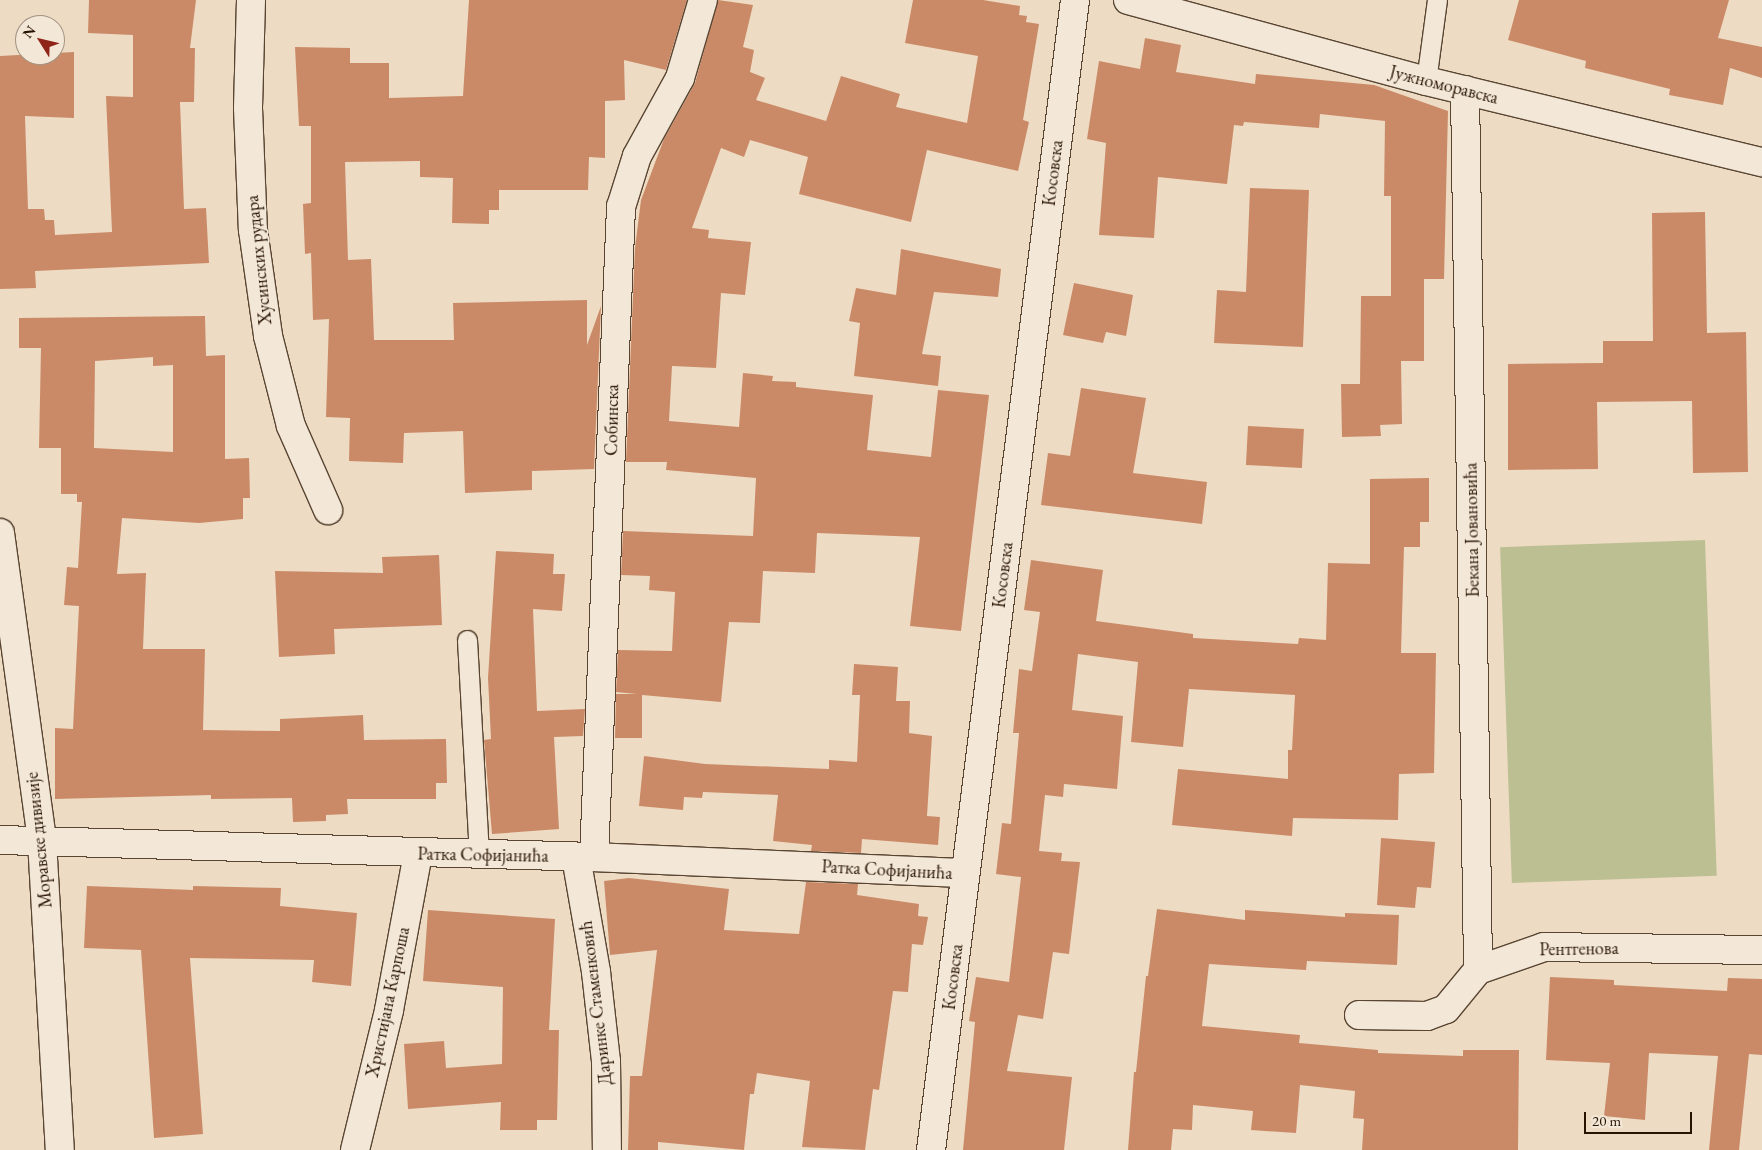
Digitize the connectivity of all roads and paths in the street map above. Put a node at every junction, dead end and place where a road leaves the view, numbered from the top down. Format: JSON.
{"nodes":[{"id":1,"x":251,"y":0,"type":"edge"},
{"id":2,"x":703,"y":0,"type":"edge"},
{"id":3,"x":1075,"y":0,"type":"edge"},
{"id":4,"x":1128,"y":0,"type":"edge"},
{"id":5,"x":1437,"y":0,"type":"edge"},
{"id":6,"x":1426,"y":81,"type":"junction"},
{"id":7,"x":1465,"y":90,"type":"junction"},
{"id":8,"x":1762,"y":162,"type":"edge"},
{"id":9,"x":328,"y":510,"type":"dead end"},
{"id":10,"x":0,"y":533,"type":"edge"},
{"id":11,"x":467,"y":640,"type":"dead end"},
{"id":12,"x":0,"y":840,"type":"edge"},
{"id":13,"x":42,"y":842,"type":"junction"},
{"id":14,"x":418,"y":854,"type":"junction"},
{"id":15,"x":480,"y":856,"type":"junction"},
{"id":16,"x":585,"y":857,"type":"junction"},
{"id":17,"x":965,"y":873,"type":"junction"},
{"id":18,"x":1762,"y":950,"type":"edge"},
{"id":19,"x":1478,"y":970,"type":"junction"},
{"id":20,"x":1359,"y":1015,"type":"dead end"},
{"id":21,"x":60,"y":1150,"type":"edge"},
{"id":22,"x":355,"y":1150,"type":"edge"},
{"id":23,"x":607,"y":1150,"type":"edge"},
{"id":24,"x":931,"y":1150,"type":"edge"}],
"edges":[{"from":1,"to":9,"type":"street","name":"Хусинских рудара"},
{"from":2,"to":16,"type":"street","name":"Собинска"},
{"from":3,"to":17,"type":"street","name":"Косовска"},
{"from":4,"to":6,"type":"street","name":"Јужноморавска"},
{"from":5,"to":6,"type":"lane"},
{"from":6,"to":7,"type":"street","name":"Јужноморавска"},
{"from":7,"to":8,"type":"street","name":"Јужноморавска"},
{"from":7,"to":19,"type":"street","name":"Бекана Јовановића"},
{"from":10,"to":13,"type":"street","name":"Моравске дивизије"},
{"from":11,"to":15,"type":"lane"},
{"from":12,"to":13,"type":"street","name":"Ратка Софијанића"},
{"from":13,"to":14,"type":"street","name":"Ратка Софијанића"},
{"from":13,"to":21,"type":"street","name":"Моравске дивизије"},
{"from":14,"to":15,"type":"street","name":"Ратка Софијанића"},
{"from":14,"to":22,"type":"street","name":"Христијана Карпоша"},
{"from":15,"to":16,"type":"street","name":"Ратка Софијанића"},
{"from":16,"to":17,"type":"street","name":"Ратка Софијанића"},
{"from":16,"to":23,"type":"street","name":"Даринке Стаменковић"},
{"from":17,"to":24,"type":"street","name":"Косовска"},
{"from":18,"to":19,"type":"street","name":"Рентгенова"},
{"from":19,"to":20,"type":"street"}]}
